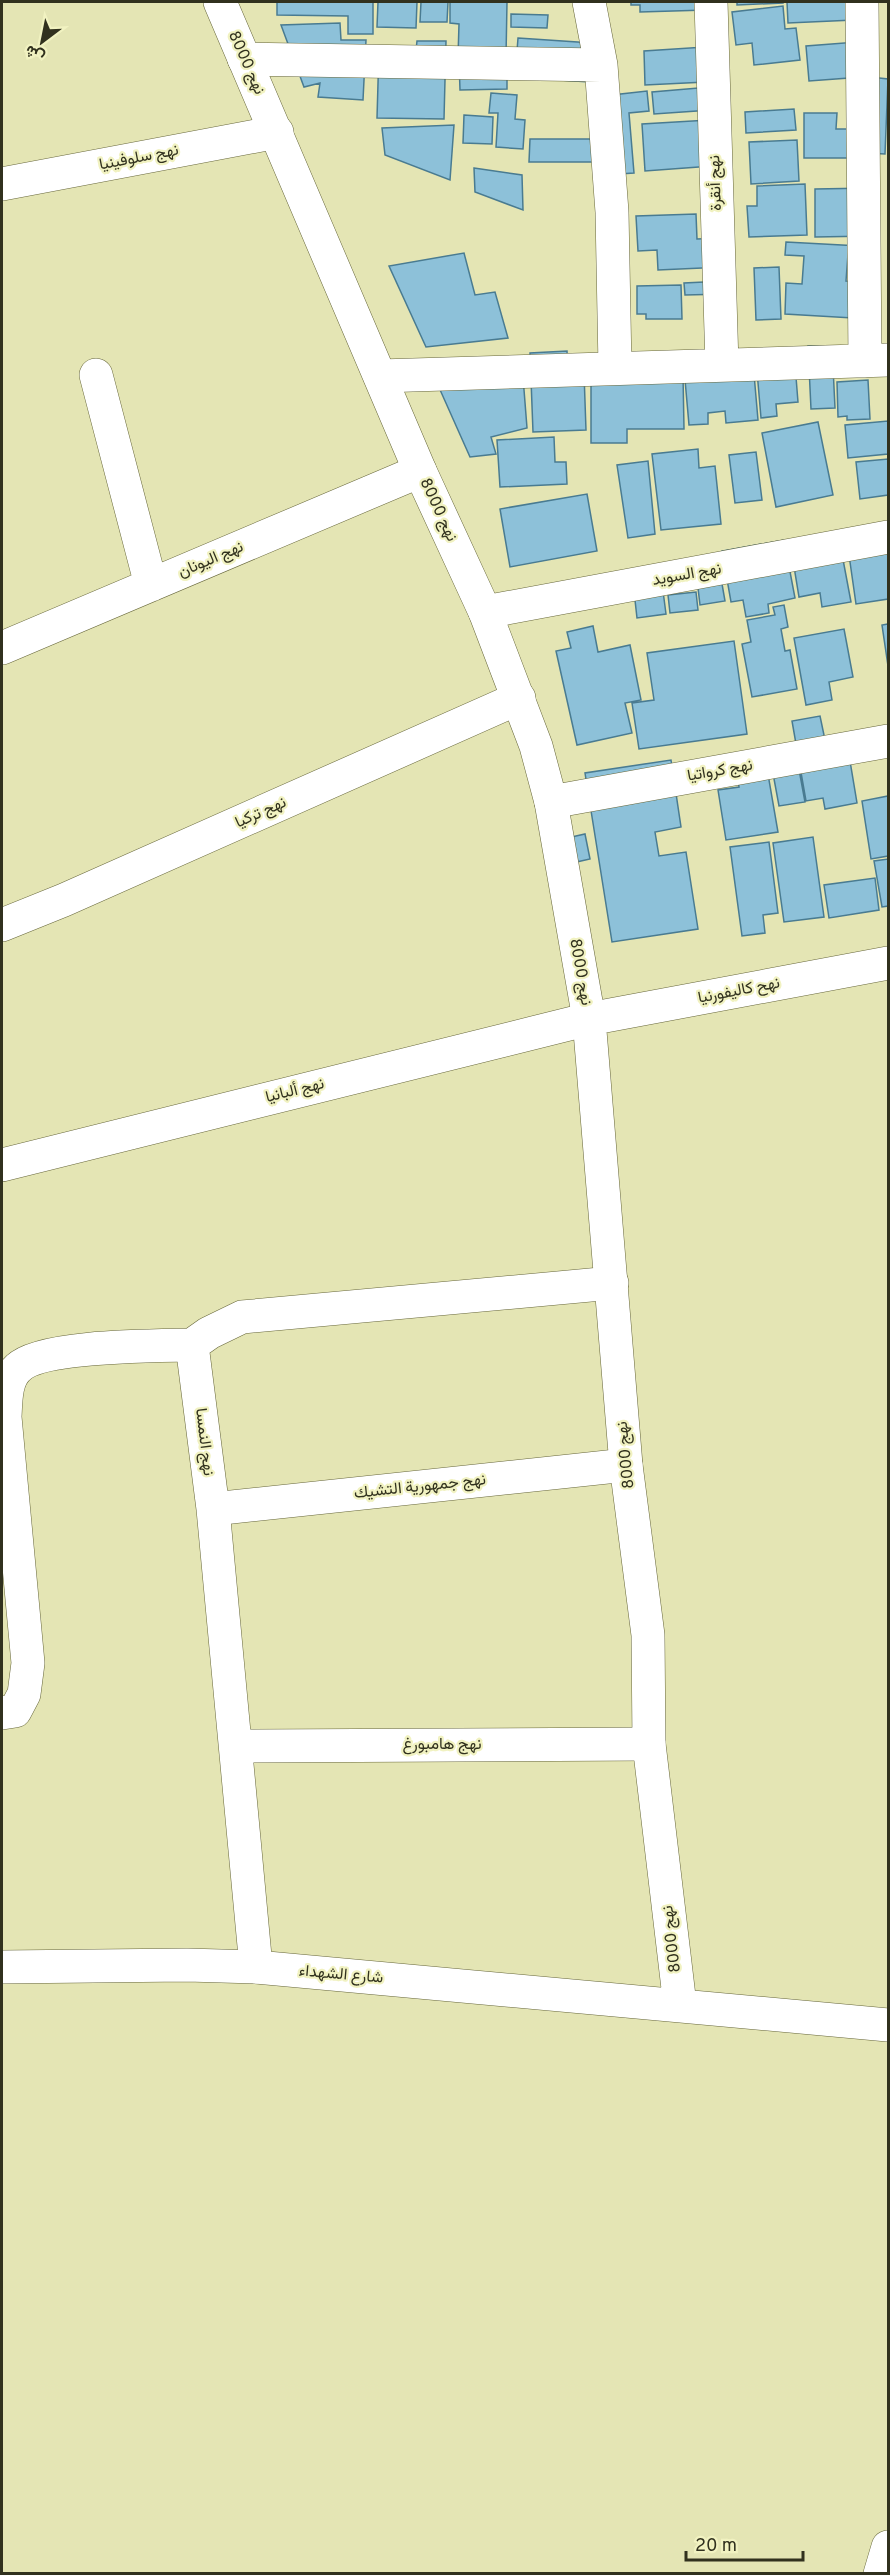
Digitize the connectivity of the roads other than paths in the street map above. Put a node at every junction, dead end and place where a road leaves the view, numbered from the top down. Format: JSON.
{"nodes":[{"id":1,"x":220,"y":2,"type":"edge"},
{"id":2,"x":589,"y":2,"type":"edge"},
{"id":3,"x":711,"y":2,"type":"edge"},
{"id":4,"x":862,"y":2,"type":"edge"},
{"id":5,"x":244,"y":59,"type":"junction"},
{"id":6,"x":601,"y":64,"type":"junction"},
{"id":7,"x":277,"y":132,"type":"junction"},
{"id":8,"x":2,"y":184,"type":"edge"},
{"id":9,"x":877,"y":361,"type":"edge"},
{"id":10,"x":722,"y":365,"type":"junction"},
{"id":11,"x":615,"y":367,"type":"junction"},
{"id":12,"x":96,"y":375,"type":"dead end"},
{"id":13,"x":381,"y":376,"type":"junction"},
{"id":14,"x":420,"y":471,"type":"junction"},
{"id":15,"x":888,"y":537,"type":"edge"},
{"id":16,"x":151,"y":585,"type":"junction"},
{"id":17,"x":485,"y":612,"type":"junction"},
{"id":18,"x":2,"y":648,"type":"edge"},
{"id":19,"x":519,"y":698,"type":"junction"},
{"id":20,"x":888,"y":741,"type":"edge"},
{"id":21,"x":550,"y":802,"type":"junction"},
{"id":22,"x":2,"y":925,"type":"edge"},
{"id":23,"x":888,"y":963,"type":"edge"},
{"id":24,"x":589,"y":1019,"type":"junction"},
{"id":25,"x":2,"y":1165,"type":"edge"},
{"id":26,"x":612,"y":1283,"type":"junction"},
{"id":27,"x":192,"y":1346,"type":"junction"},
{"id":28,"x":626,"y":1465,"type":"junction"},
{"id":29,"x":213,"y":1509,"type":"junction"},
{"id":30,"x":2,"y":1713,"type":"edge"},
{"id":31,"x":649,"y":1744,"type":"junction"},
{"id":32,"x":236,"y":1746,"type":"junction"},
{"id":33,"x":2,"y":1967,"type":"edge"},
{"id":34,"x":256,"y":1967,"type":"junction"},
{"id":35,"x":680,"y":2005,"type":"junction"},
{"id":36,"x":888,"y":2025,"type":"edge"},
{"id":37,"x":888,"y":2547,"type":"edge"},
{"id":38,"x":880,"y":2574,"type":"edge"}],
"edges":[{"from":1,"to":5,"type":"street","name":"نهج 8000"},
{"from":2,"to":6,"type":"street"},
{"from":3,"to":10,"type":"street","name":"نهج أنقرة"},
{"from":4,"to":9,"type":"street"},
{"from":5,"to":6,"type":"street"},
{"from":5,"to":7,"type":"street","name":"نهج 8000"},
{"from":6,"to":11,"type":"street"},
{"from":7,"to":8,"type":"street","name":"نهج سلوفينيا"},
{"from":7,"to":13,"type":"street","name":"نهج 8000"},
{"from":9,"to":10,"type":"street"},
{"from":10,"to":11,"type":"street"},
{"from":11,"to":13,"type":"street"},
{"from":12,"to":16,"type":"street"},
{"from":13,"to":14,"type":"street","name":"نهج 8000"},
{"from":14,"to":16,"type":"street","name":"نهج اليونان"},
{"from":14,"to":17,"type":"street","name":"نهج 8000"},
{"from":15,"to":17,"type":"street","name":"نهج السويد"},
{"from":16,"to":18,"type":"street","name":"نهج اليونان"},
{"from":17,"to":19,"type":"street","name":"نهج 8000"},
{"from":19,"to":21,"type":"street","name":"نهج 8000"},
{"from":19,"to":22,"type":"street","name":"نهج تركيا"},
{"from":20,"to":21,"type":"street","name":"نهج كرواتيا"},
{"from":21,"to":24,"type":"street","name":"نهج 8000"},
{"from":23,"to":24,"type":"street","name":"نهح كاليفورنيا"},
{"from":24,"to":25,"type":"street","name":"نهج ألبانيا"},
{"from":24,"to":26,"type":"street","name":"نهج 8000"},
{"from":26,"to":27,"type":"street"},
{"from":26,"to":28,"type":"street","name":"نهج 8000"},
{"from":27,"to":29,"type":"street","name":"نهج النمسا"},
{"from":27,"to":30,"type":"street"},
{"from":28,"to":29,"type":"street","name":"نهج جمهورية التشيك"},
{"from":28,"to":31,"type":"street","name":"نهج 8000"},
{"from":29,"to":32,"type":"street","name":"نهج النمسا"},
{"from":31,"to":32,"type":"street","name":"نهج هامبورغ"},
{"from":31,"to":35,"type":"street","name":"نهج 8000"},
{"from":32,"to":34,"type":"street","name":"نهج النمسا"},
{"from":33,"to":34,"type":"street","name":"شارع الشهداء"},
{"from":34,"to":35,"type":"street","name":"شارع الشهداء"},
{"from":35,"to":36,"type":"street","name":"شارع الشهداء"},
{"from":37,"to":38,"type":"street"}]}
